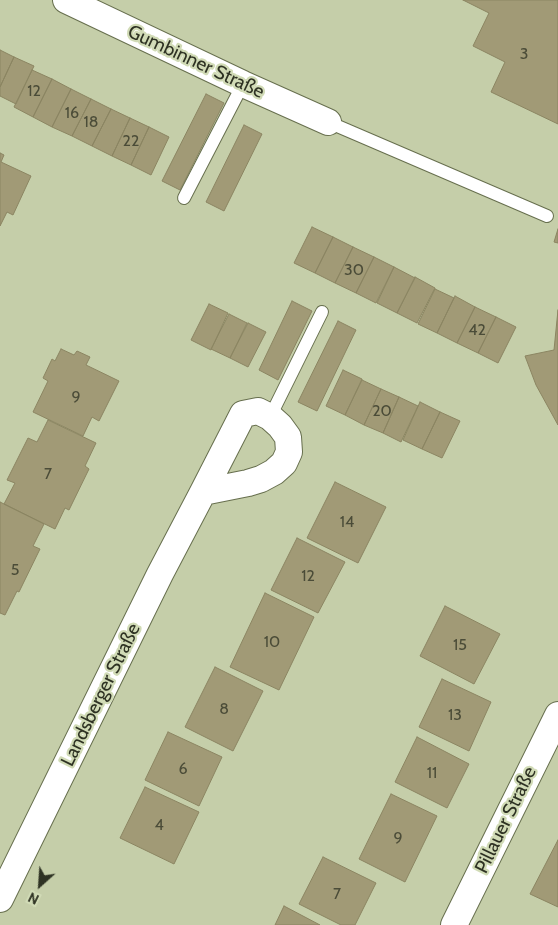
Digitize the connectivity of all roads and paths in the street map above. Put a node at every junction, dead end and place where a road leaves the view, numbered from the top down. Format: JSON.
{"nodes":[{"id":1,"x":66,"y":0,"type":"edge"},
{"id":2,"x":243,"y":84,"type":"junction"},
{"id":3,"x":328,"y":122,"type":"joint"},
{"id":4,"x":184,"y":198,"type":"dead end"},
{"id":5,"x":548,"y":216,"type":"dead end"},
{"id":6,"x":322,"y":312,"type":"dead end"},
{"id":7,"x":270,"y":417,"type":"junction"},
{"id":8,"x":203,"y":492,"type":"junction"},
{"id":9,"x":558,"y":715,"type":"edge"},
{"id":10,"x":0,"y":899,"type":"edge"},
{"id":11,"x":454,"y":925,"type":"edge"}],
"edges":[{"from":1,"to":2,"type":"street","name":"Gumbinner Straße"},
{"from":2,"to":3,"type":"street","name":"Gumbinner Straße"},
{"from":2,"to":4,"type":"lane"},
{"from":3,"to":5,"type":"lane"},
{"from":6,"to":7,"type":"lane"},
{"from":7,"to":8,"type":"street","name":"Landsberger Straße"},
{"from":7,"to":8,"type":"street"},
{"from":8,"to":10,"type":"street","name":"Landsberger Straße"},
{"from":9,"to":11,"type":"street","name":"Pillauer Straße"}]}
